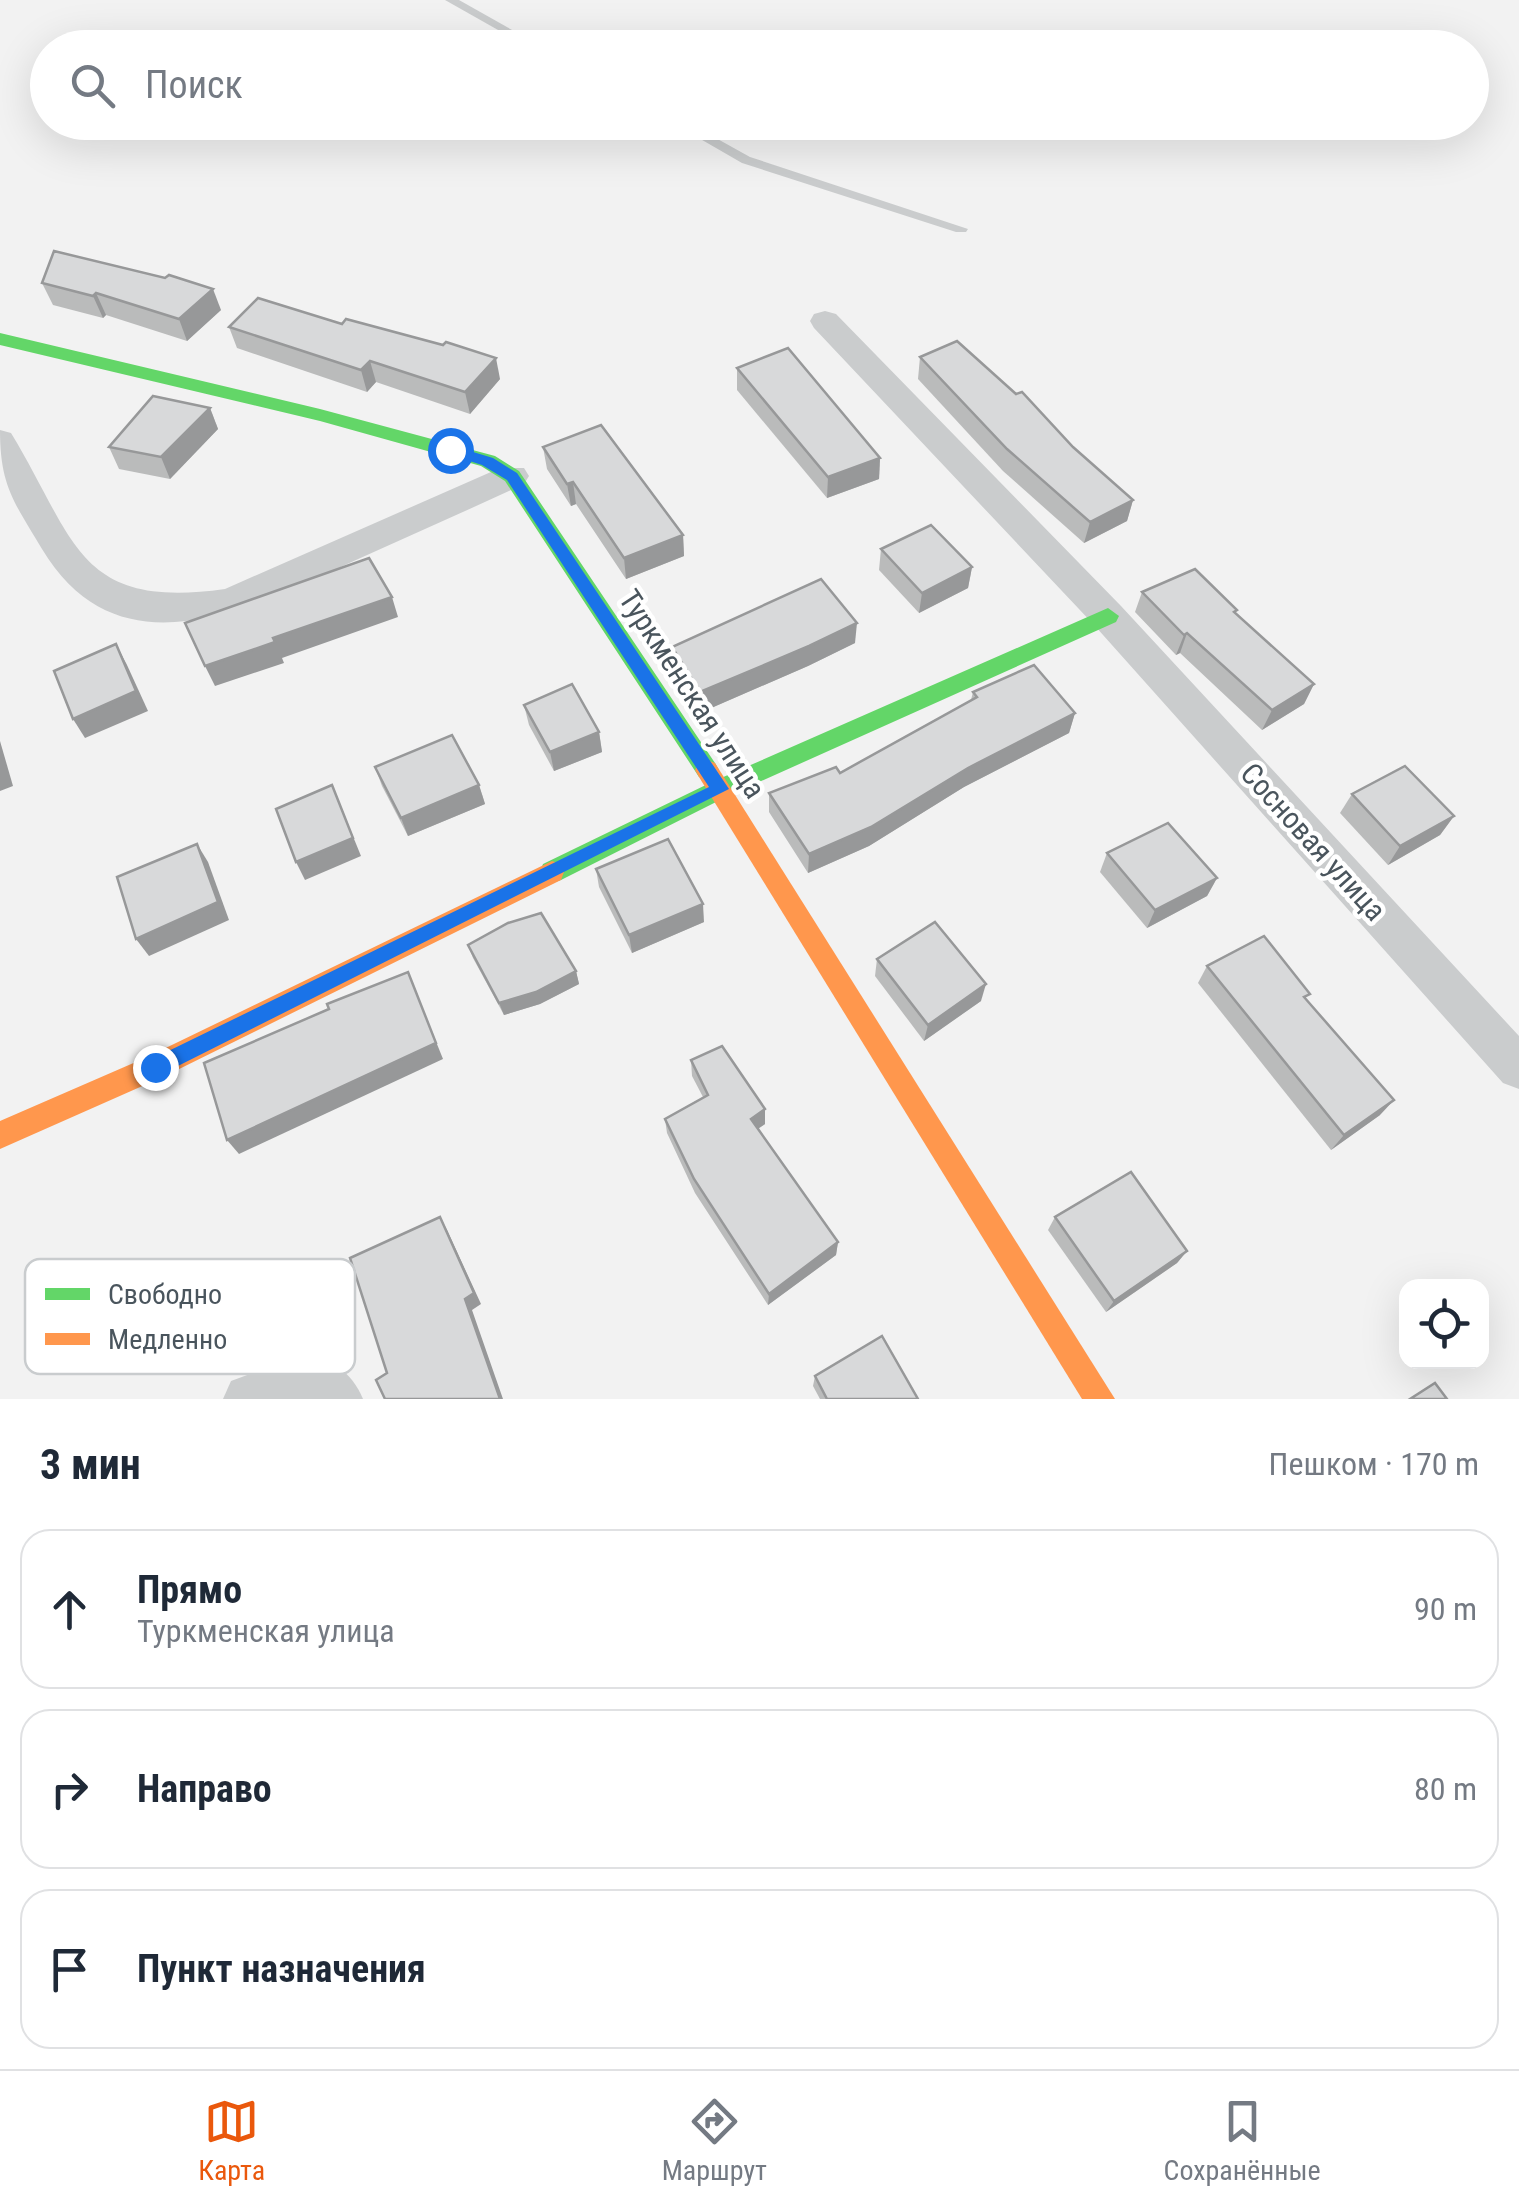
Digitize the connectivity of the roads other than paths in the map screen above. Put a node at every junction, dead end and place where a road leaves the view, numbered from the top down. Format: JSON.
{"nodes":[{"id":1,"x":452,"y":0,"type":"edge"},
{"id":2,"x":506,"y":30,"type":"edge"},
{"id":3,"x":709,"y":140,"type":"edge"},
{"id":4,"x":961,"y":229,"type":"dead end"},
{"id":5,"x":826,"y":321,"type":"dead end"},
{"id":6,"x":0,"y":340,"type":"edge"},
{"id":7,"x":0,"y":442,"type":"edge"},
{"id":8,"x":512,"y":476,"type":"junction"},
{"id":9,"x":1108,"y":616,"type":"junction"},
{"id":10,"x":720,"y":789,"type":"junction"},
{"id":11,"x":1519,"y":1068,"type":"edge"},
{"id":12,"x":0,"y":1135,"type":"edge"},
{"id":13,"x":249,"y":1399,"type":"edge"},
{"id":14,"x":337,"y":1399,"type":"edge"},
{"id":15,"x":1100,"y":1399,"type":"edge"}],
"edges":[{"from":1,"to":2,"type":"lane"},
{"from":3,"to":4,"type":"lane"},
{"from":5,"to":9,"type":"street","name":"Сосновая улица"},
{"from":6,"to":8,"type":"street"},
{"from":7,"to":8,"type":"street"},
{"from":8,"to":10,"type":"street","name":"Туркменская улица"},
{"from":9,"to":10,"type":"street"},
{"from":9,"to":11,"type":"street","name":"Сосновая улица"},
{"from":10,"to":12,"type":"street"},
{"from":10,"to":15,"type":"street","name":"Туркменская улица"},
{"from":13,"to":14,"type":"street"}]}
